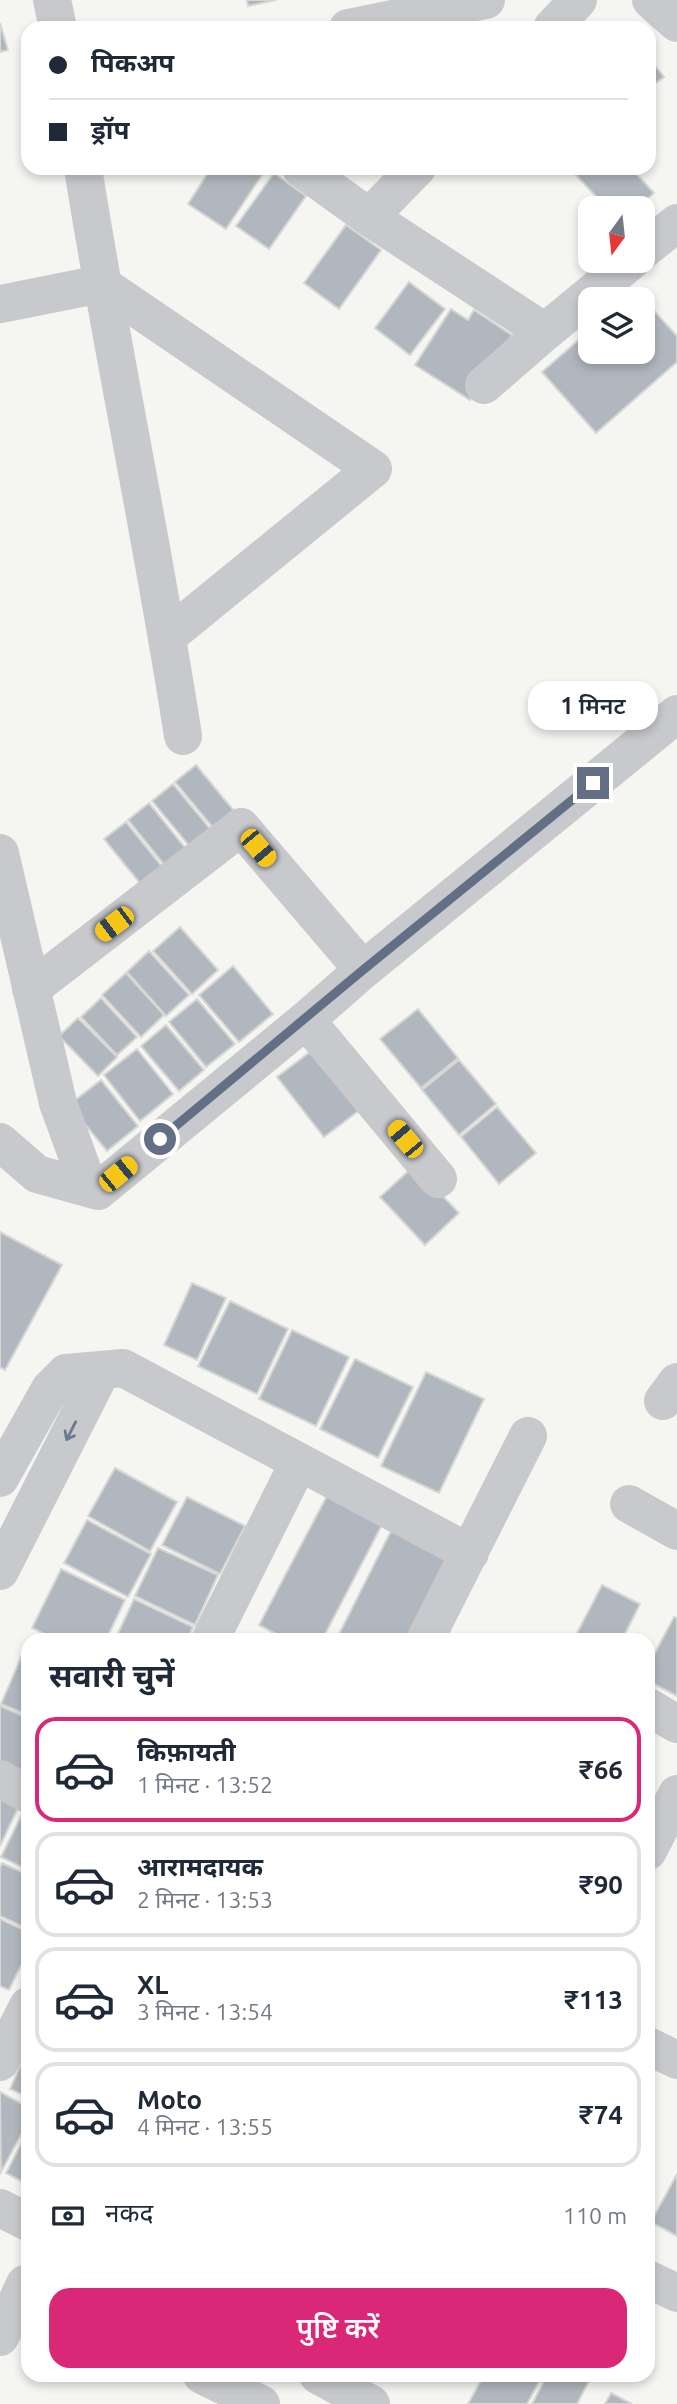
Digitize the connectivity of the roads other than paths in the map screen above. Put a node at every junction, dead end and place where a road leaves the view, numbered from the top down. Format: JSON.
{"nodes":[{"id":1,"x":52,"y":0,"type":"edge"},
{"id":2,"x":486,"y":0,"type":"edge"},
{"id":3,"x":578,"y":0,"type":"edge"},
{"id":4,"x":651,"y":0,"type":"edge"},
{"id":5,"x":56,"y":21,"type":"edge"},
{"id":6,"x":382,"y":21,"type":"edge"},
{"id":7,"x":558,"y":21,"type":"edge"},
{"id":8,"x":677,"y":23,"type":"edge"},
{"id":9,"x":84,"y":175,"type":"edge"},
{"id":10,"x":311,"y":175,"type":"edge"},
{"id":11,"x":410,"y":175,"type":"edge"},
{"id":12,"x":369,"y":217,"type":"junction"},
{"id":13,"x":677,"y":223,"type":"edge"},
{"id":14,"x":655,"y":241,"type":"edge"},
{"id":15,"x":616,"y":273,"type":"edge"},
{"id":16,"x":101,"y":284,"type":"junction"},
{"id":17,"x":0,"y":304,"type":"edge"},
{"id":18,"x":545,"y":331,"type":"junction"},
{"id":19,"x":484,"y":385,"type":"dead end"},
{"id":20,"x":168,"y":636,"type":"junction"},
{"id":21,"x":677,"y":714,"type":"edge"},
{"id":22,"x":184,"y":736,"type":"dead end"},
{"id":23,"x":0,"y":853,"type":"edge"},
{"id":24,"x":363,"y":970,"type":"junction"},
{"id":25,"x":31,"y":989,"type":"junction"},
{"id":26,"x":306,"y":1020,"type":"junction"},
{"id":27,"x":0,"y":1142,"type":"edge"},
{"id":28,"x":438,"y":1179,"type":"dead end"},
{"id":29,"x":89,"y":1188,"type":"junction"},
{"id":30,"x":102,"y":1370,"type":"junction"},
{"id":31,"x":528,"y":1436,"type":"dead end"},
{"id":32,"x":299,"y":1462,"type":"junction"},
{"id":33,"x":0,"y":1478,"type":"edge"},
{"id":34,"x":629,"y":1504,"type":"dead end"},
{"id":35,"x":677,"y":1531,"type":"edge"},
{"id":36,"x":470,"y":1553,"type":"junction"},
{"id":37,"x":0,"y":1571,"type":"edge"},
{"id":38,"x":214,"y":1633,"type":"edge"},
{"id":39,"x":429,"y":1633,"type":"edge"},
{"id":40,"x":655,"y":1711,"type":"edge"},
{"id":41,"x":677,"y":1724,"type":"edge"},
{"id":42,"x":0,"y":1779,"type":"edge"},
{"id":43,"x":21,"y":1790,"type":"edge"},
{"id":44,"x":677,"y":1794,"type":"edge"},
{"id":45,"x":655,"y":1837,"type":"edge"},
{"id":46,"x":21,"y":2020,"type":"edge"},
{"id":47,"x":655,"y":2049,"type":"edge"},
{"id":48,"x":677,"y":2060,"type":"edge"},
{"id":49,"x":0,"y":2062,"type":"edge"},
{"id":50,"x":0,"y":2208,"type":"edge"},
{"id":51,"x":21,"y":2218,"type":"edge"},
{"id":52,"x":18,"y":2280,"type":"edge"},
{"id":53,"x":655,"y":2282,"type":"edge"},
{"id":54,"x":677,"y":2293,"type":"edge"},
{"id":55,"x":0,"y":2337,"type":"edge"},
{"id":56,"x":336,"y":2382,"type":"edge"},
{"id":57,"x":218,"y":2385,"type":"edge"},
{"id":58,"x":371,"y":2396,"type":"edge"},
{"id":59,"x":261,"y":2404,"type":"edge"}],
"edges":[{"from":1,"to":5,"type":"street"},
{"from":2,"to":6,"type":"street"},
{"from":3,"to":7,"type":"street"},
{"from":4,"to":8,"type":"street"},
{"from":9,"to":16,"type":"street"},
{"from":10,"to":12,"type":"street"},
{"from":11,"to":12,"type":"street"},
{"from":12,"to":18,"type":"street"},
{"from":13,"to":14,"type":"street"},
{"from":15,"to":18,"type":"street"},
{"from":16,"to":17,"type":"street"},
{"from":16,"to":20,"type":"street"},
{"from":16,"to":20,"type":"street"},
{"from":18,"to":19,"type":"street"},
{"from":20,"to":22,"type":"street"},
{"from":21,"to":24,"type":"street"},
{"from":23,"to":25,"type":"street"},
{"from":24,"to":25,"type":"street"},
{"from":24,"to":26,"type":"street"},
{"from":25,"to":29,"type":"street"},
{"from":26,"to":28,"type":"street"},
{"from":26,"to":29,"type":"street"},
{"from":27,"to":29,"type":"street"},
{"from":30,"to":32,"type":"street"},
{"from":30,"to":33,"type":"street"},
{"from":30,"to":37,"type":"street","one_way":true},
{"from":31,"to":36,"type":"street"},
{"from":32,"to":36,"type":"street"},
{"from":32,"to":38,"type":"street"},
{"from":34,"to":35,"type":"street"},
{"from":36,"to":39,"type":"street"},
{"from":40,"to":41,"type":"street"},
{"from":42,"to":43,"type":"street"},
{"from":44,"to":45,"type":"street"},
{"from":46,"to":49,"type":"street"},
{"from":47,"to":48,"type":"street"},
{"from":50,"to":51,"type":"street"},
{"from":52,"to":55,"type":"street"},
{"from":53,"to":54,"type":"street"},
{"from":56,"to":58,"type":"street"},
{"from":57,"to":59,"type":"street"}]}
